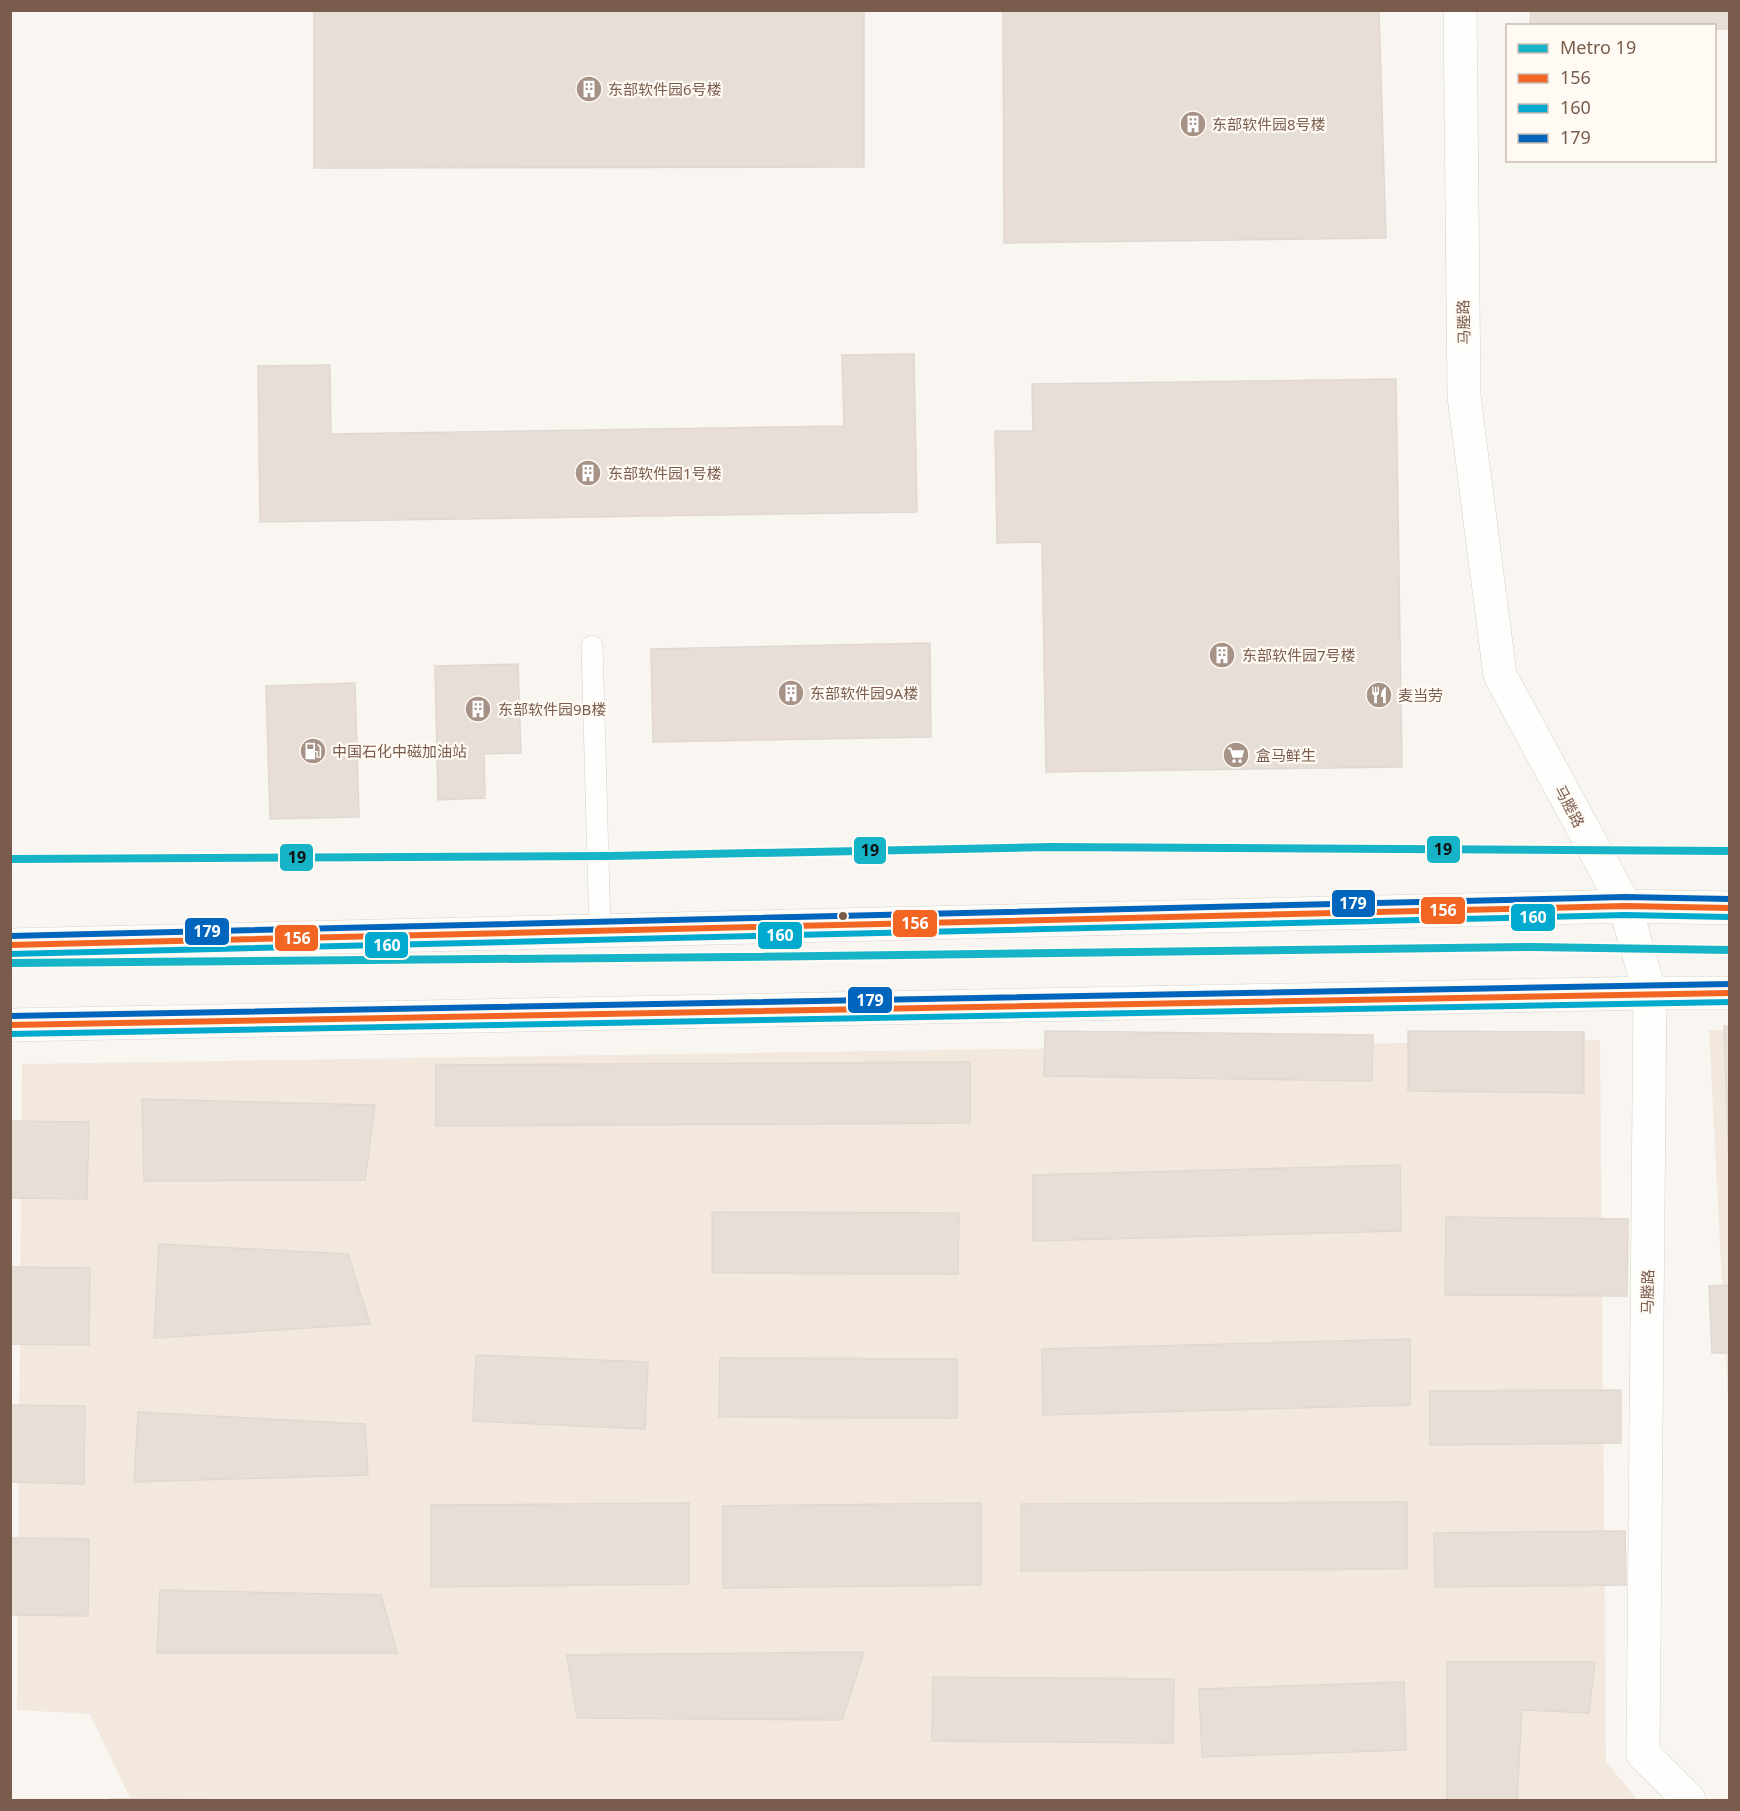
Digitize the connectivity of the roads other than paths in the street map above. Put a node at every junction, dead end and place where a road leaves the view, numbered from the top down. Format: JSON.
{"nodes":[{"id":1,"x":1460,"y":10,"type":"edge"},
{"id":2,"x":592,"y":646,"type":"dead end"},
{"id":3,"x":1624,"y":906,"type":"junction"},
{"id":4,"x":1730,"y":908,"type":"edge"},
{"id":5,"x":600,"y":931,"type":"junction"},
{"id":6,"x":10,"y":945,"type":"edge"},
{"id":7,"x":1650,"y":993,"type":"junction"},
{"id":8,"x":1730,"y":993,"type":"edge"},
{"id":9,"x":10,"y":1025,"type":"edge"},
{"id":10,"x":1689,"y":1800,"type":"edge"}],
"edges":[{"from":1,"to":3,"type":"main road","name":"马塍路"},
{"from":2,"to":5,"type":"lane"},
{"from":3,"to":4,"type":"main road"},
{"from":3,"to":5,"type":"main road"},
{"from":3,"to":7,"type":"main road","name":"马塍路"},
{"from":5,"to":6,"type":"main road"},
{"from":7,"to":8,"type":"main road"},
{"from":7,"to":9,"type":"main road"},
{"from":7,"to":10,"type":"main road","name":"马塍路"}]}
